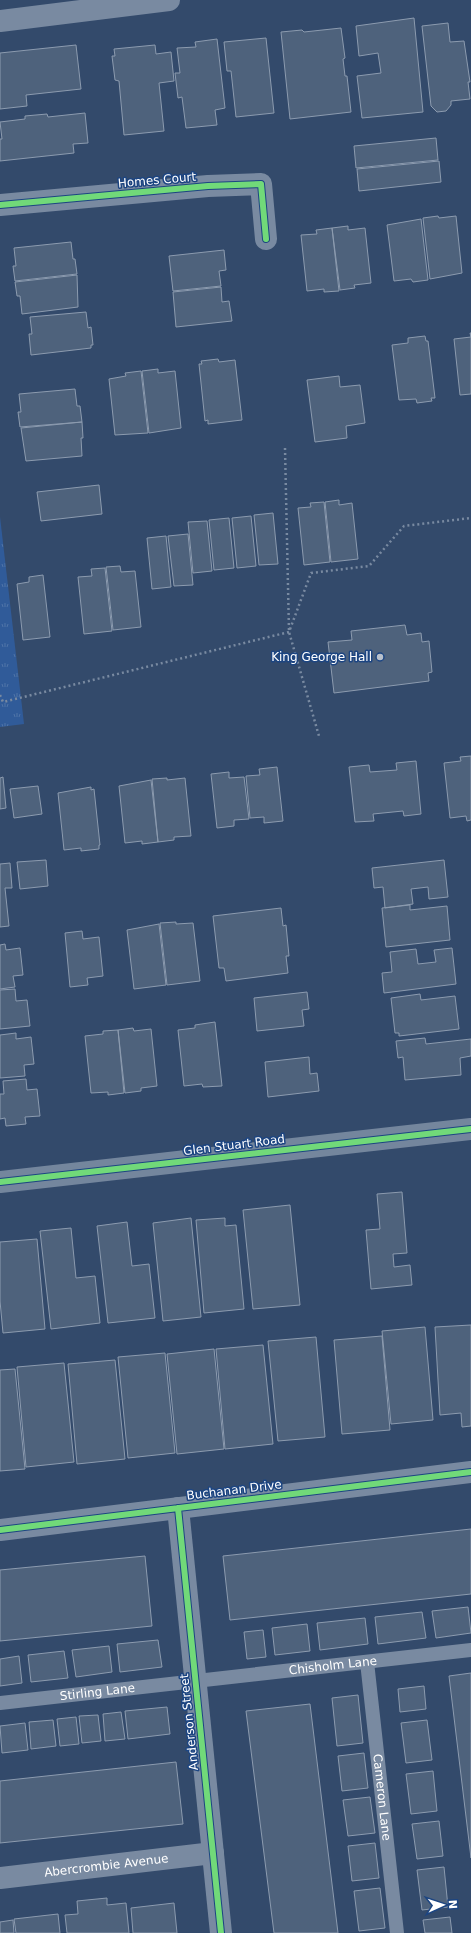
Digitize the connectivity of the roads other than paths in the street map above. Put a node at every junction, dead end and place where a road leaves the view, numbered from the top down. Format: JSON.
{"nodes":[{"id":1,"x":169,"y":0,"type":"edge"},
{"id":2,"x":0,"y":21,"type":"edge"},
{"id":3,"x":0,"y":205,"type":"edge"},
{"id":4,"x":266,"y":239,"type":"dead end"},
{"id":5,"x":471,"y":1129,"type":"edge"},
{"id":6,"x":0,"y":1182,"type":"edge"},
{"id":7,"x":471,"y":1472,"type":"edge"},
{"id":8,"x":178,"y":1508,"type":"junction"},
{"id":9,"x":0,"y":1530,"type":"edge"},
{"id":10,"x":471,"y":1650,"type":"edge"},
{"id":11,"x":367,"y":1662,"type":"junction"},
{"id":12,"x":196,"y":1680,"type":"junction"},
{"id":13,"x":0,"y":1703,"type":"edge"},
{"id":14,"x":212,"y":1853,"type":"junction"},
{"id":15,"x":0,"y":1878,"type":"edge"},
{"id":16,"x":221,"y":1933,"type":"edge"},
{"id":17,"x":397,"y":1933,"type":"edge"}],
"edges":[{"from":1,"to":2,"type":"street"},
{"from":3,"to":4,"type":"street","name":"Homes Court"},
{"from":5,"to":6,"type":"street","name":"Glen Stuart Road"},
{"from":7,"to":8,"type":"street","name":"Buchanan Drive"},
{"from":8,"to":9,"type":"street","name":"Buchanan Drive"},
{"from":8,"to":12,"type":"street","name":"Anderson Street"},
{"from":10,"to":11,"type":"lane","name":"Chisholm Lane"},
{"from":11,"to":12,"type":"lane","name":"Chisholm Lane"},
{"from":11,"to":17,"type":"lane","name":"Cameron Lane"},
{"from":12,"to":13,"type":"lane","name":"Stirling Lane"},
{"from":12,"to":14,"type":"street","name":"Anderson Street"},
{"from":14,"to":15,"type":"street","name":"Abercrombie Avenue"},
{"from":14,"to":16,"type":"street","name":"Anderson Street"}]}
